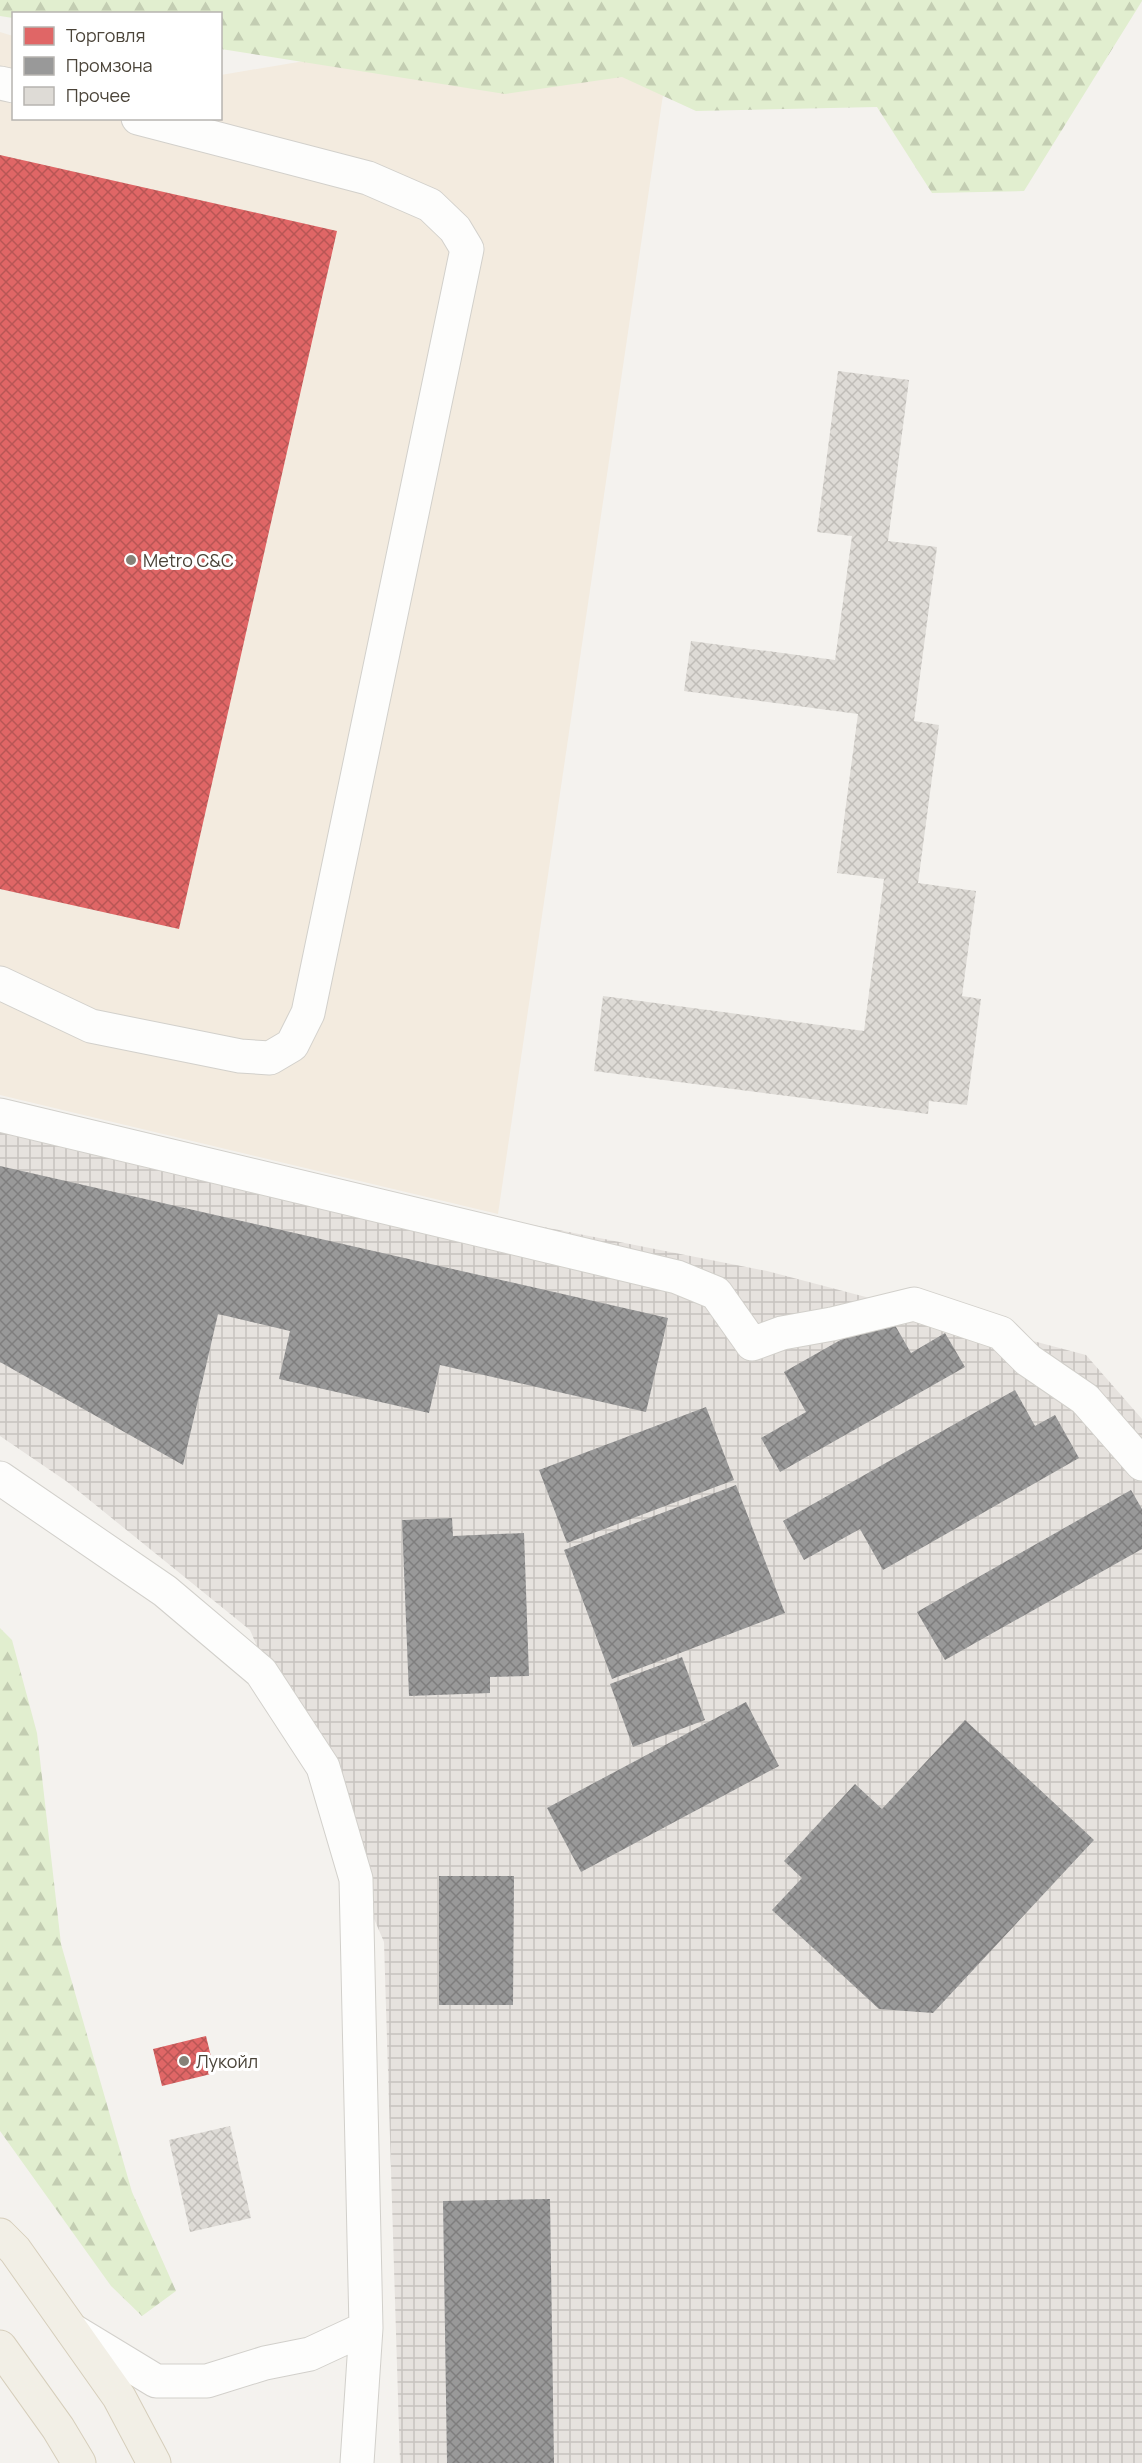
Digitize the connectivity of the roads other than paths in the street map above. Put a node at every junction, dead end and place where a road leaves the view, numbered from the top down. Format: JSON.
{"nodes":[{"id":1,"x":146,"y":120,"type":"edge"},
{"id":2,"x":0,"y":982,"type":"edge"},
{"id":3,"x":0,"y":1115,"type":"edge"},
{"id":4,"x":1142,"y":1464,"type":"edge"},
{"id":5,"x":0,"y":1478,"type":"edge"},
{"id":6,"x":0,"y":2235,"type":"edge"},
{"id":7,"x":366,"y":2328,"type":"junction"},
{"id":8,"x":72,"y":2330,"type":"junction"},
{"id":9,"x":0,"y":2347,"type":"edge"},
{"id":10,"x":79,"y":2463,"type":"edge"},
{"id":11,"x":154,"y":2463,"type":"edge"},
{"id":12,"x":357,"y":2463,"type":"edge"}],
"edges":[{"from":1,"to":2,"type":"lane"},
{"from":3,"to":4,"type":"lane"},
{"from":5,"to":7,"type":"lane"},
{"from":6,"to":8,"type":"main road"},
{"from":7,"to":8,"type":"lane"},
{"from":7,"to":12,"type":"lane"},
{"from":8,"to":11,"type":"main road"},
{"from":9,"to":10,"type":"main road"}]}
